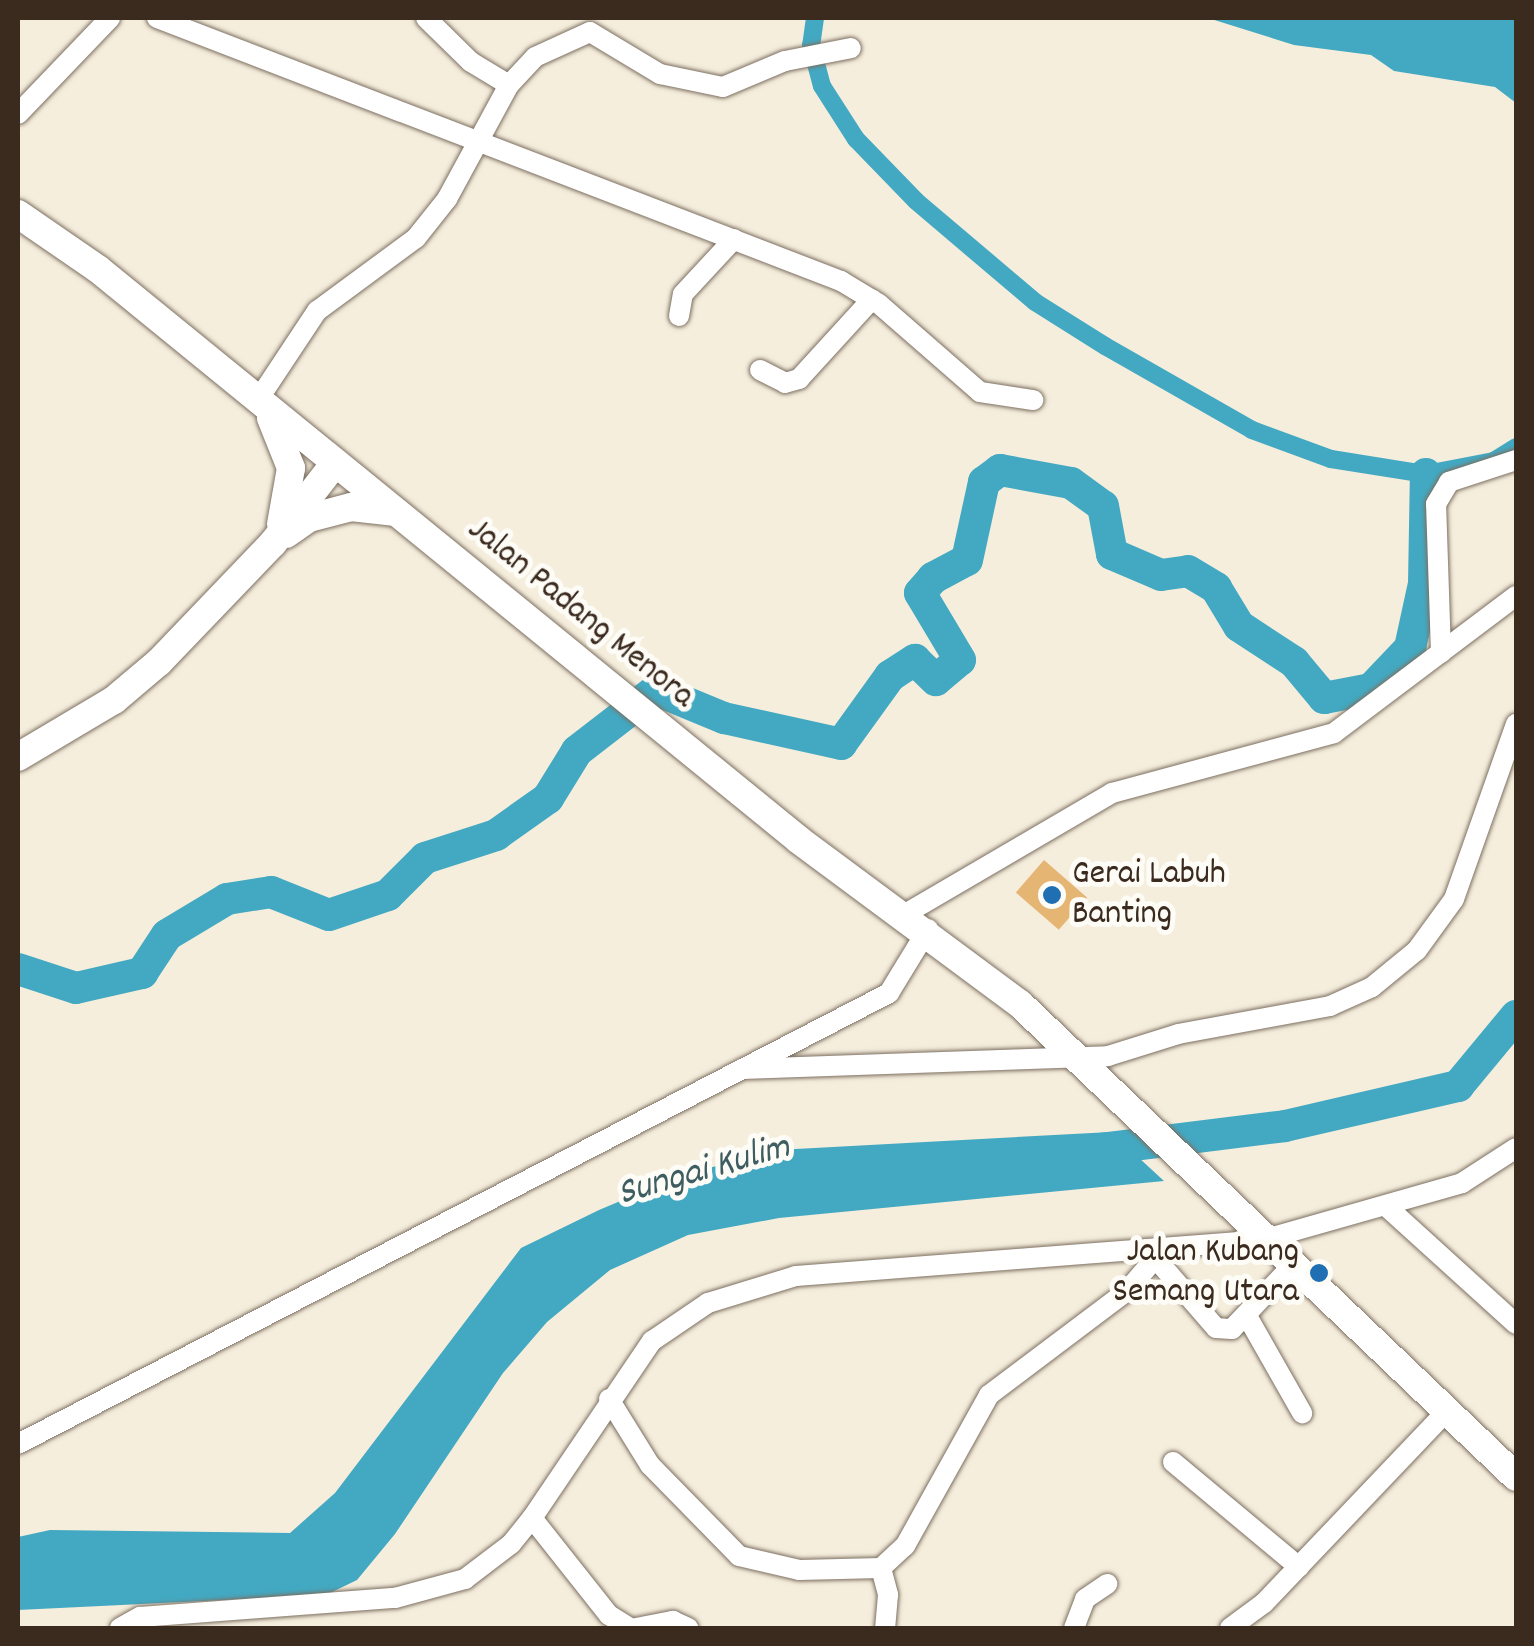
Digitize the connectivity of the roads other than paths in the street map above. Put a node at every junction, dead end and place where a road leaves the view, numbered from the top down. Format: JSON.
{"nodes":[{"id":1,"x":110,"y":18,"type":"edge"},
{"id":2,"x":157,"y":18,"type":"edge"},
{"id":3,"x":426,"y":18,"type":"edge"},
{"id":4,"x":851,"y":48,"type":"dead end"},
{"id":5,"x":508,"y":85,"type":"junction"},
{"id":6,"x":18,"y":114,"type":"edge"},
{"id":7,"x":477,"y":142,"type":"junction"},
{"id":8,"x":18,"y":214,"type":"edge"},
{"id":9,"x":734,"y":239,"type":"junction"},
{"id":10,"x":872,"y":298,"type":"junction"},
{"id":11,"x":680,"y":316,"type":"dead end"},
{"id":12,"x":760,"y":370,"type":"dead end"},
{"id":13,"x":258,"y":400,"type":"junction"},
{"id":14,"x":1033,"y":400,"type":"dead end"},
{"id":15,"x":1516,"y":460,"type":"edge"},
{"id":16,"x":335,"y":463,"type":"junction"},
{"id":17,"x":394,"y":512,"type":"junction"},
{"id":18,"x":272,"y":544,"type":"junction"},
{"id":19,"x":1516,"y":596,"type":"edge"},
{"id":20,"x":1441,"y":654,"type":"junction"},
{"id":21,"x":1516,"y":724,"type":"edge"},
{"id":22,"x":18,"y":757,"type":"edge"},
{"id":23,"x":917,"y":921,"type":"junction"},
{"id":24,"x":1069,"y":1054,"type":"junction"},
{"id":25,"x":738,"y":1069,"type":"junction"},
{"id":26,"x":1516,"y":1148,"type":"edge"},
{"id":27,"x":1387,"y":1207,"type":"junction"},
{"id":28,"x":1262,"y":1240,"type":"junction"},
{"id":29,"x":1161,"y":1254,"type":"junction"},
{"id":30,"x":1291,"y":1266,"type":"junction"},
{"id":31,"x":1246,"y":1316,"type":"junction"},
{"id":32,"x":1516,"y":1324,"type":"edge"},
{"id":33,"x":609,"y":1399,"type":"junction"},
{"id":34,"x":1446,"y":1412,"type":"junction"},
{"id":35,"x":1302,"y":1413,"type":"dead end"},
{"id":36,"x":18,"y":1444,"type":"edge"},
{"id":37,"x":1173,"y":1462,"type":"dead end"},
{"id":38,"x":1516,"y":1477,"type":"edge"},
{"id":39,"x":532,"y":1518,"type":"junction"},
{"id":40,"x":1299,"y":1567,"type":"junction"},
{"id":41,"x":881,"y":1568,"type":"junction"},
{"id":42,"x":1106,"y":1584,"type":"dead end"},
{"id":43,"x":120,"y":1628,"type":"edge"},
{"id":44,"x":633,"y":1628,"type":"edge"},
{"id":45,"x":688,"y":1628,"type":"edge"},
{"id":46,"x":885,"y":1628,"type":"edge"},
{"id":47,"x":1074,"y":1628,"type":"edge"},
{"id":48,"x":1230,"y":1628,"type":"edge"}],
"edges":[{"from":1,"to":6,"type":"street"},
{"from":2,"to":7,"type":"street"},
{"from":3,"to":5,"type":"street"},
{"from":4,"to":5,"type":"street"},
{"from":5,"to":7,"type":"street"},
{"from":7,"to":9,"type":"street"},
{"from":7,"to":13,"type":"street"},
{"from":8,"to":13,"type":"main road","name":"Jalan Padang Menora"},
{"from":9,"to":10,"type":"street"},
{"from":9,"to":11,"type":"street"},
{"from":10,"to":12,"type":"street"},
{"from":10,"to":14,"type":"street"},
{"from":13,"to":16,"type":"main road","name":"Jalan Padang Menora"},
{"from":13,"to":18,"type":"main road"},
{"from":15,"to":20,"type":"street"},
{"from":16,"to":17,"type":"main road","name":"Jalan Padang Menora"},
{"from":16,"to":18,"type":"main road"},
{"from":17,"to":18,"type":"main road"},
{"from":17,"to":23,"type":"main road","name":"Jalan Padang Menora"},
{"from":18,"to":22,"type":"main road"},
{"from":19,"to":20,"type":"street"},
{"from":20,"to":23,"type":"street"},
{"from":21,"to":24,"type":"street"},
{"from":23,"to":24,"type":"main road","name":"Jalan Padang Menora"},
{"from":23,"to":25,"type":"street"},
{"from":24,"to":25,"type":"street"},
{"from":24,"to":28,"type":"main road","name":"Jalan Padang Menora"},
{"from":25,"to":36,"type":"street"},
{"from":26,"to":27,"type":"street"},
{"from":27,"to":28,"type":"street"},
{"from":27,"to":32,"type":"street"},
{"from":28,"to":29,"type":"street"},
{"from":28,"to":30,"type":"main road","name":"Jalan Padang Menora"},
{"from":29,"to":31,"type":"street"},
{"from":29,"to":33,"type":"street"},
{"from":29,"to":41,"type":"street"},
{"from":30,"to":31,"type":"street"},
{"from":30,"to":34,"type":"main road","name":"Jalan Padang Menora"},
{"from":31,"to":35,"type":"street"},
{"from":33,"to":39,"type":"street"},
{"from":33,"to":41,"type":"street"},
{"from":34,"to":38,"type":"main road","name":"Jalan Padang Menora"},
{"from":34,"to":40,"type":"street"},
{"from":37,"to":40,"type":"street"},
{"from":39,"to":43,"type":"street"},
{"from":39,"to":44,"type":"street"},
{"from":40,"to":48,"type":"street"},
{"from":41,"to":46,"type":"street"},
{"from":42,"to":47,"type":"street"},
{"from":44,"to":45,"type":"street"}]}
